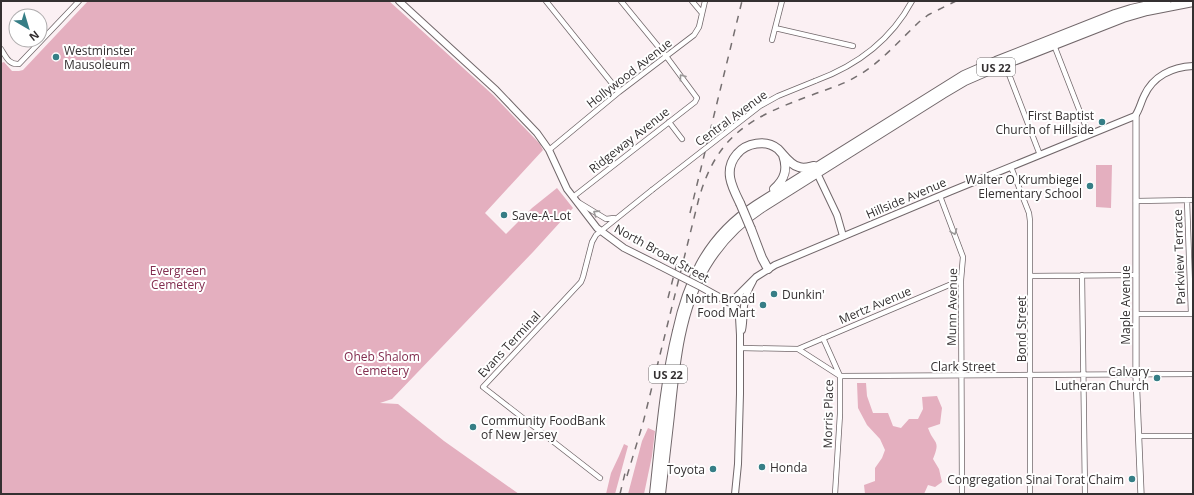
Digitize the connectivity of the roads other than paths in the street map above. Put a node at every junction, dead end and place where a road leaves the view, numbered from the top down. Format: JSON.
{"nodes":[{"id":1,"x":79,"y":1,"type":"edge"},
{"id":2,"x":399,"y":1,"type":"edge"},
{"id":3,"x":546,"y":1,"type":"edge"},
{"id":4,"x":621,"y":1,"type":"edge"},
{"id":5,"x":692,"y":1,"type":"edge"},
{"id":6,"x":705,"y":1,"type":"edge"},
{"id":7,"x":782,"y":1,"type":"edge"},
{"id":8,"x":912,"y":1,"type":"edge"},
{"id":9,"x":1166,"y":1,"type":"edge"},
{"id":10,"x":1193,"y":2,"type":"edge"},
{"id":11,"x":702,"y":13,"type":"junction"},
{"id":12,"x":775,"y":28,"type":"junction"},
{"id":13,"x":772,"y":40,"type":"dead end"},
{"id":14,"x":1054,"y":45,"type":"junction"},
{"id":15,"x":853,"y":46,"type":"dead end"},
{"id":16,"x":2,"y":52,"type":"edge"},
{"id":17,"x":666,"y":56,"type":"junction"},
{"id":18,"x":1004,"y":64,"type":"junction"},
{"id":19,"x":1193,"y":66,"type":"edge"},
{"id":20,"x":619,"y":92,"type":"junction"},
{"id":21,"x":1136,"y":115,"type":"junction"},
{"id":22,"x":669,"y":122,"type":"junction"},
{"id":23,"x":1089,"y":135,"type":"junction"},
{"id":24,"x":682,"y":139,"type":"dead end"},
{"id":25,"x":549,"y":150,"type":"junction"},
{"id":26,"x":781,"y":153,"type":"junction"},
{"id":27,"x":1040,"y":155,"type":"junction"},
{"id":28,"x":820,"y":164,"type":"junction"},
{"id":29,"x":1011,"y":167,"type":"junction"},
{"id":30,"x":817,"y":173,"type":"junction"},
{"id":31,"x":940,"y":196,"type":"junction"},
{"id":32,"x":574,"y":199,"type":"junction"},
{"id":33,"x":1187,"y":200,"type":"junction"},
{"id":34,"x":1193,"y":200,"type":"edge"},
{"id":35,"x":1136,"y":201,"type":"junction"},
{"id":36,"x":756,"y":205,"type":"junction"},
{"id":37,"x":618,"y":217,"type":"junction"},
{"id":38,"x":600,"y":230,"type":"junction"},
{"id":39,"x":843,"y":236,"type":"junction"},
{"id":40,"x":768,"y":269,"type":"junction"},
{"id":41,"x":1082,"y":275,"type":"junction"},
{"id":42,"x":1136,"y":275,"type":"junction"},
{"id":43,"x":1030,"y":276,"type":"junction"},
{"id":44,"x":756,"y":277,"type":"junction"},
{"id":45,"x":961,"y":280,"type":"junction"},
{"id":46,"x":730,"y":303,"type":"junction"},
{"id":47,"x":1137,"y":314,"type":"junction"},
{"id":48,"x":1192,"y":314,"type":"edge"},
{"id":49,"x":740,"y":335,"type":"junction"},
{"id":50,"x":823,"y":338,"type":"junction"},
{"id":51,"x":740,"y":348,"type":"junction"},
{"id":52,"x":798,"y":349,"type":"junction"},
{"id":53,"x":1193,"y":374,"type":"edge"},
{"id":54,"x":1031,"y":375,"type":"junction"},
{"id":55,"x":1083,"y":375,"type":"junction"},
{"id":56,"x":1136,"y":375,"type":"junction"},
{"id":57,"x":840,"y":376,"type":"junction"},
{"id":58,"x":962,"y":376,"type":"junction"},
{"id":59,"x":1139,"y":436,"type":"junction"},
{"id":60,"x":1193,"y":436,"type":"edge"},
{"id":61,"x":600,"y":478,"type":"dead end"},
{"id":62,"x":654,"y":494,"type":"edge"},
{"id":63,"x":661,"y":494,"type":"edge"},
{"id":64,"x":736,"y":494,"type":"edge"},
{"id":65,"x":835,"y":494,"type":"edge"},
{"id":66,"x":962,"y":494,"type":"edge"},
{"id":67,"x":1030,"y":494,"type":"edge"},
{"id":68,"x":1085,"y":494,"type":"edge"},
{"id":69,"x":1141,"y":494,"type":"edge"}],
"edges":[{"from":1,"to":16,"type":"street"},
{"from":2,"to":25,"type":"main road","name":"North Broad Street"},
{"from":3,"to":20,"type":"street"},
{"from":4,"to":17,"type":"street"},
{"from":5,"to":11,"type":"street"},
{"from":6,"to":11,"type":"street","name":"Hollywood Avenue"},
{"from":7,"to":12,"type":"street"},
{"from":8,"to":37,"type":"street","name":"Central Avenue","bridge":true},
{"from":9,"to":28,"type":"highway","number":"US 22"},
{"from":10,"to":14,"type":"highway","number":"US 22"},
{"from":11,"to":17,"type":"street","name":"Hollywood Avenue"},
{"from":12,"to":13,"type":"street"},
{"from":12,"to":15,"type":"street"},
{"from":14,"to":18,"type":"highway","number":"US 22"},
{"from":14,"to":23,"type":"street"},
{"from":17,"to":20,"type":"street","name":"Hollywood Avenue"},
{"from":22,"to":17,"type":"street","name":"Ridgeway Avenue","one_way":true},
{"from":18,"to":27,"type":"street"},
{"from":18,"to":30,"type":"highway","number":"US 22"},
{"from":19,"to":21,"type":"main road"},
{"from":20,"to":25,"type":"street","name":"Hollywood Avenue"},
{"from":21,"to":23,"type":"main road","name":"Hillside Avenue"},
{"from":21,"to":35,"type":"street","name":"Maple Avenue"},
{"from":22,"to":24,"type":"street"},
{"from":22,"to":32,"type":"street","name":"Ridgeway Avenue"},
{"from":23,"to":27,"type":"main road","name":"Hillside Avenue"},
{"from":25,"to":32,"type":"main road","name":"North Broad Street"},
{"from":26,"to":28,"type":"highway"},
{"from":26,"to":36,"type":"highway"},
{"from":26,"to":40,"type":"highway","bridge":true},
{"from":27,"to":29,"type":"main road","name":"Hillside Avenue"},
{"from":28,"to":36,"type":"highway","number":"US 22"},
{"from":29,"to":31,"type":"main road","name":"Hillside Avenue"},
{"from":29,"to":43,"type":"street","name":"Bond Street"},
{"from":30,"to":39,"type":"main road"},
{"from":30,"to":63,"type":"highway","number":"US 22"},
{"from":31,"to":39,"type":"main road","name":"Hillside Avenue"},
{"from":31,"to":45,"type":"street","name":"Munn Avenue","one_way":true},
{"from":37,"to":32,"type":"street","one_way":true},
{"from":32,"to":38,"type":"main road","name":"North Broad Street"},
{"from":33,"to":34,"type":"street"},
{"from":33,"to":35,"type":"street"},
{"from":33,"to":48,"type":"street","name":"Parkview Terrace"},
{"from":35,"to":42,"type":"street","name":"Maple Avenue"},
{"from":36,"to":62,"type":"highway","number":"US 22"},
{"from":37,"to":38,"type":"street","name":"Central Avenue"},
{"from":38,"to":46,"type":"main road","name":"North Broad Street","bridge":true},
{"from":38,"to":61,"type":"street","name":"Evans Terminal"},
{"from":39,"to":40,"type":"main road","name":"Hillside Avenue"},
{"from":40,"to":44,"type":"main road","name":"Hillside Avenue"},
{"from":41,"to":42,"type":"street"},
{"from":41,"to":43,"type":"street"},
{"from":41,"to":55,"type":"street"},
{"from":42,"to":47,"type":"street","name":"Maple Avenue"},
{"from":43,"to":54,"type":"street","name":"Bond Street"},
{"from":44,"to":46,"type":"main road","name":"Hillside Avenue"},
{"from":44,"to":49,"type":"main road"},
{"from":45,"to":50,"type":"street","name":"Mertz Avenue"},
{"from":45,"to":58,"type":"street","name":"Munn Avenue"},
{"from":46,"to":49,"type":"main road"},
{"from":47,"to":48,"type":"street"},
{"from":47,"to":56,"type":"street","name":"Maple Avenue"},
{"from":49,"to":51,"type":"main road"},
{"from":50,"to":52,"type":"street","name":"Mertz Avenue"},
{"from":50,"to":57,"type":"street","name":"Morris Place"},
{"from":51,"to":52,"type":"street"},
{"from":51,"to":64,"type":"main road"},
{"from":52,"to":57,"type":"street"},
{"from":53,"to":56,"type":"street","name":"Clark Street"},
{"from":54,"to":55,"type":"street","name":"Clark Street"},
{"from":54,"to":58,"type":"street","name":"Clark Street"},
{"from":54,"to":67,"type":"street","name":"Bond Street"},
{"from":55,"to":56,"type":"street","name":"Clark Street"},
{"from":55,"to":68,"type":"street"},
{"from":56,"to":59,"type":"street","name":"Maple Avenue"},
{"from":57,"to":58,"type":"street","name":"Clark Street"},
{"from":57,"to":65,"type":"street","name":"Morris Place"},
{"from":58,"to":66,"type":"street","name":"Munn Avenue"},
{"from":59,"to":60,"type":"street"},
{"from":59,"to":69,"type":"street","name":"Maple Avenue"}]}
